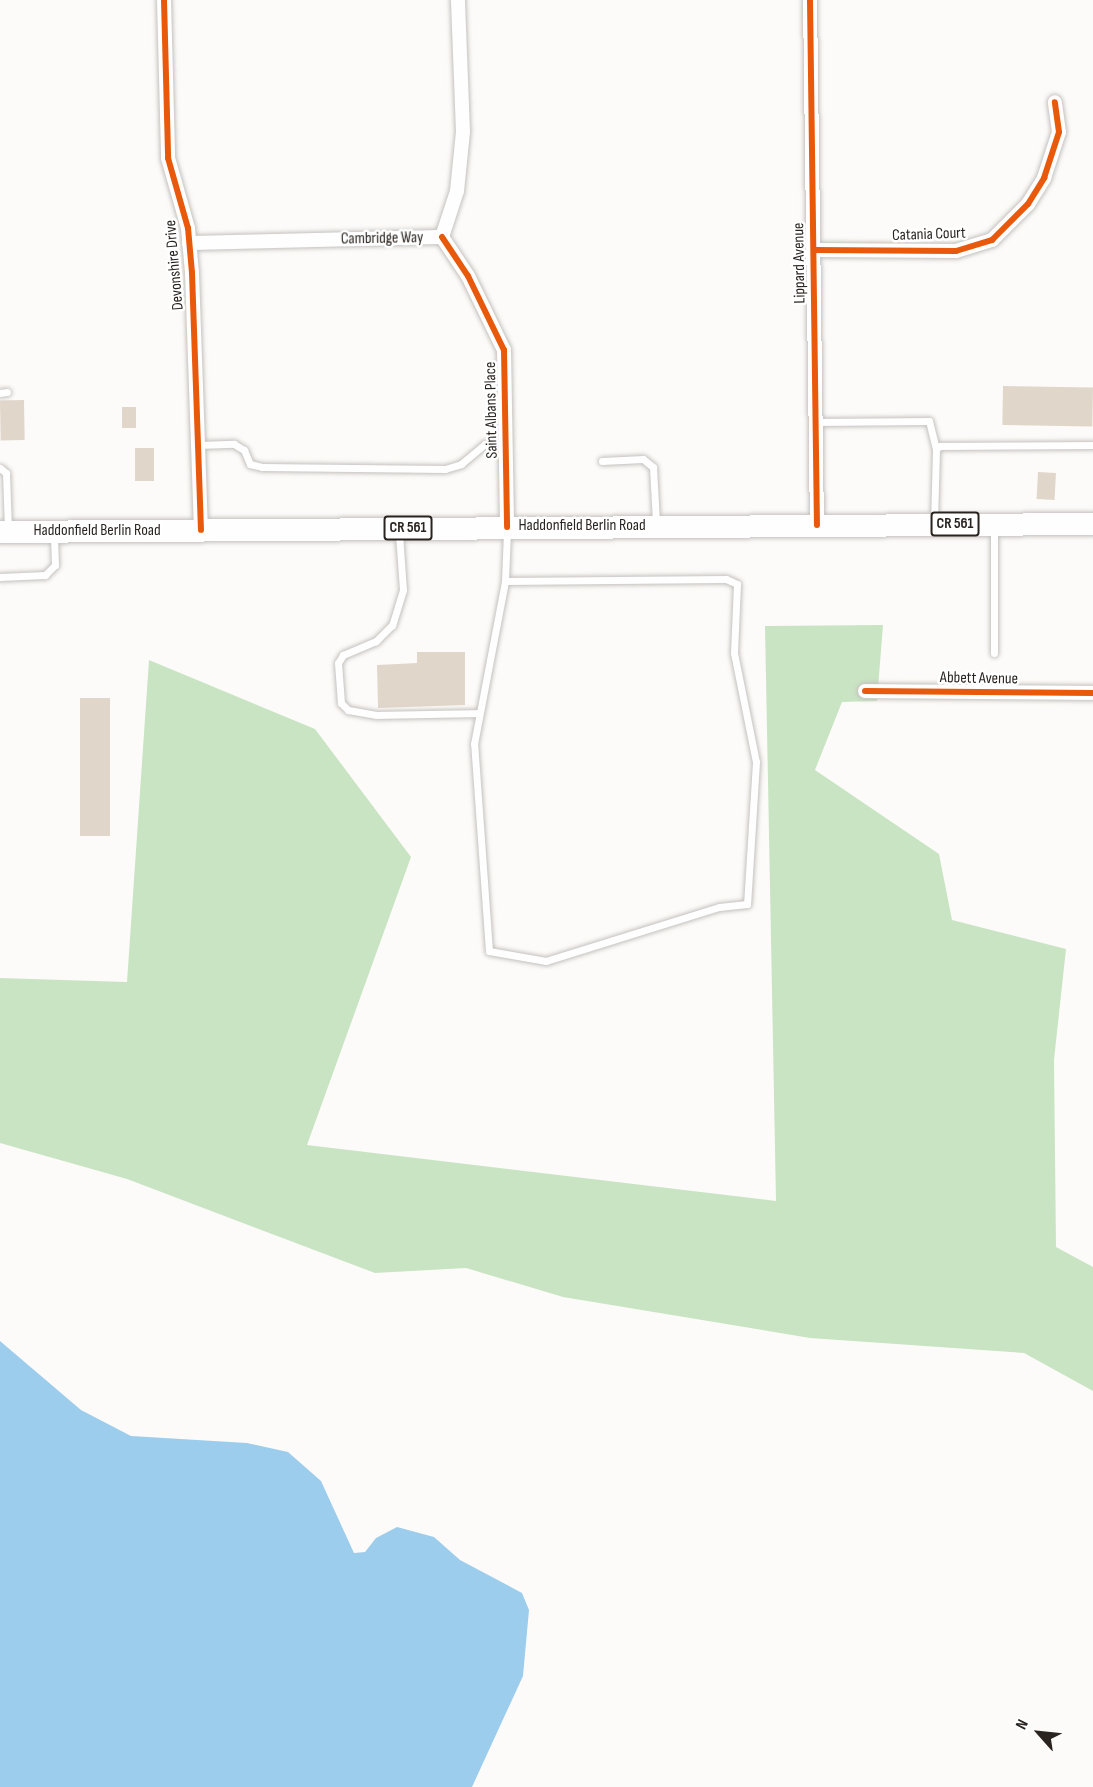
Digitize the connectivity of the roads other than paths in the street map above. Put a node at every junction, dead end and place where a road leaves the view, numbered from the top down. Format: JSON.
{"nodes":[{"id":1,"x":164,"y":0,"type":"edge"},
{"id":2,"x":458,"y":0,"type":"edge"},
{"id":3,"x":810,"y":0,"type":"edge"},
{"id":4,"x":1055,"y":102,"type":"dead end"},
{"id":5,"x":442,"y":237,"type":"junction"},
{"id":6,"x":189,"y":243,"type":"junction"},
{"id":7,"x":814,"y":250,"type":"junction"},
{"id":8,"x":817,"y":422,"type":"junction"},
{"id":9,"x":507,"y":443,"type":"junction"},
{"id":10,"x":198,"y":445,"type":"junction"},
{"id":11,"x":1093,"y":445,"type":"edge"},
{"id":12,"x":936,"y":449,"type":"junction"},
{"id":13,"x":602,"y":461,"type":"dead end"},
{"id":14,"x":0,"y":468,"type":"edge"},
{"id":15,"x":934,"y":524,"type":"junction"},
{"id":16,"x":994,"y":524,"type":"junction"},
{"id":17,"x":1093,"y":524,"type":"edge"},
{"id":18,"x":816,"y":525,"type":"junction"},
{"id":19,"x":656,"y":526,"type":"junction"},
{"id":20,"x":507,"y":527,"type":"junction"},
{"id":21,"x":399,"y":528,"type":"junction"},
{"id":22,"x":201,"y":531,"type":"junction"},
{"id":23,"x":4,"y":532,"type":"edge"},
{"id":24,"x":53,"y":532,"type":"junction"},
{"id":25,"x":0,"y":577,"type":"edge"},
{"id":26,"x":505,"y":581,"type":"junction"},
{"id":27,"x":994,"y":653,"type":"dead end"},
{"id":28,"x":865,"y":691,"type":"dead end"},
{"id":29,"x":1093,"y":693,"type":"edge"},
{"id":30,"x":479,"y":713,"type":"junction"}],
"edges":[{"from":1,"to":6,"type":"street","name":"Devonshire Drive"},
{"from":2,"to":5,"type":"street","name":"Cambridge Way"},
{"from":3,"to":7,"type":"street","name":"Lippard Avenue"},
{"from":4,"to":7,"type":"street","name":"Catania Court"},
{"from":5,"to":6,"type":"street","name":"Cambridge Way"},
{"from":5,"to":9,"type":"street","name":"Saint Albans Place"},
{"from":6,"to":10,"type":"street","name":"Devonshire Drive"},
{"from":7,"to":8,"type":"street","name":"Lippard Avenue"},
{"from":8,"to":12,"type":"lane"},
{"from":8,"to":18,"type":"street","name":"Lippard Avenue"},
{"from":9,"to":10,"type":"lane"},
{"from":9,"to":20,"type":"street","name":"Saint Albans Place"},
{"from":10,"to":22,"type":"street","name":"Devonshire Drive"},
{"from":11,"to":12,"type":"lane"},
{"from":12,"to":15,"type":"lane"},
{"from":13,"to":19,"type":"lane"},
{"from":14,"to":23,"type":"lane"},
{"from":15,"to":16,"type":"main road","name":"Haddonfield Berlin Road","number":"CR 561"},
{"from":15,"to":18,"type":"main road","name":"Haddonfield Berlin Road","number":"CR 561"},
{"from":16,"to":17,"type":"main road","name":"Haddonfield Berlin Road","number":"CR 561"},
{"from":16,"to":27,"type":"lane"},
{"from":18,"to":19,"type":"main road","name":"Haddonfield Berlin Road","number":"CR 561"},
{"from":19,"to":20,"type":"main road","name":"Haddonfield Berlin Road","number":"CR 561"},
{"from":20,"to":21,"type":"main road","name":"Haddonfield Berlin Road","number":"CR 561"},
{"from":20,"to":26,"type":"lane"},
{"from":21,"to":22,"type":"main road","name":"Haddonfield Berlin Road","number":"CR 561"},
{"from":21,"to":30,"type":"lane"},
{"from":22,"to":24,"type":"main road","name":"Haddonfield Berlin Road","number":"CR 561"},
{"from":23,"to":24,"type":"main road","name":"Haddonfield Berlin Road","number":"CR 561"},
{"from":24,"to":25,"type":"lane"},
{"from":26,"to":30,"type":"lane"},
{"from":26,"to":30,"type":"lane"},
{"from":28,"to":29,"type":"street","name":"Abbett Avenue"}]}
